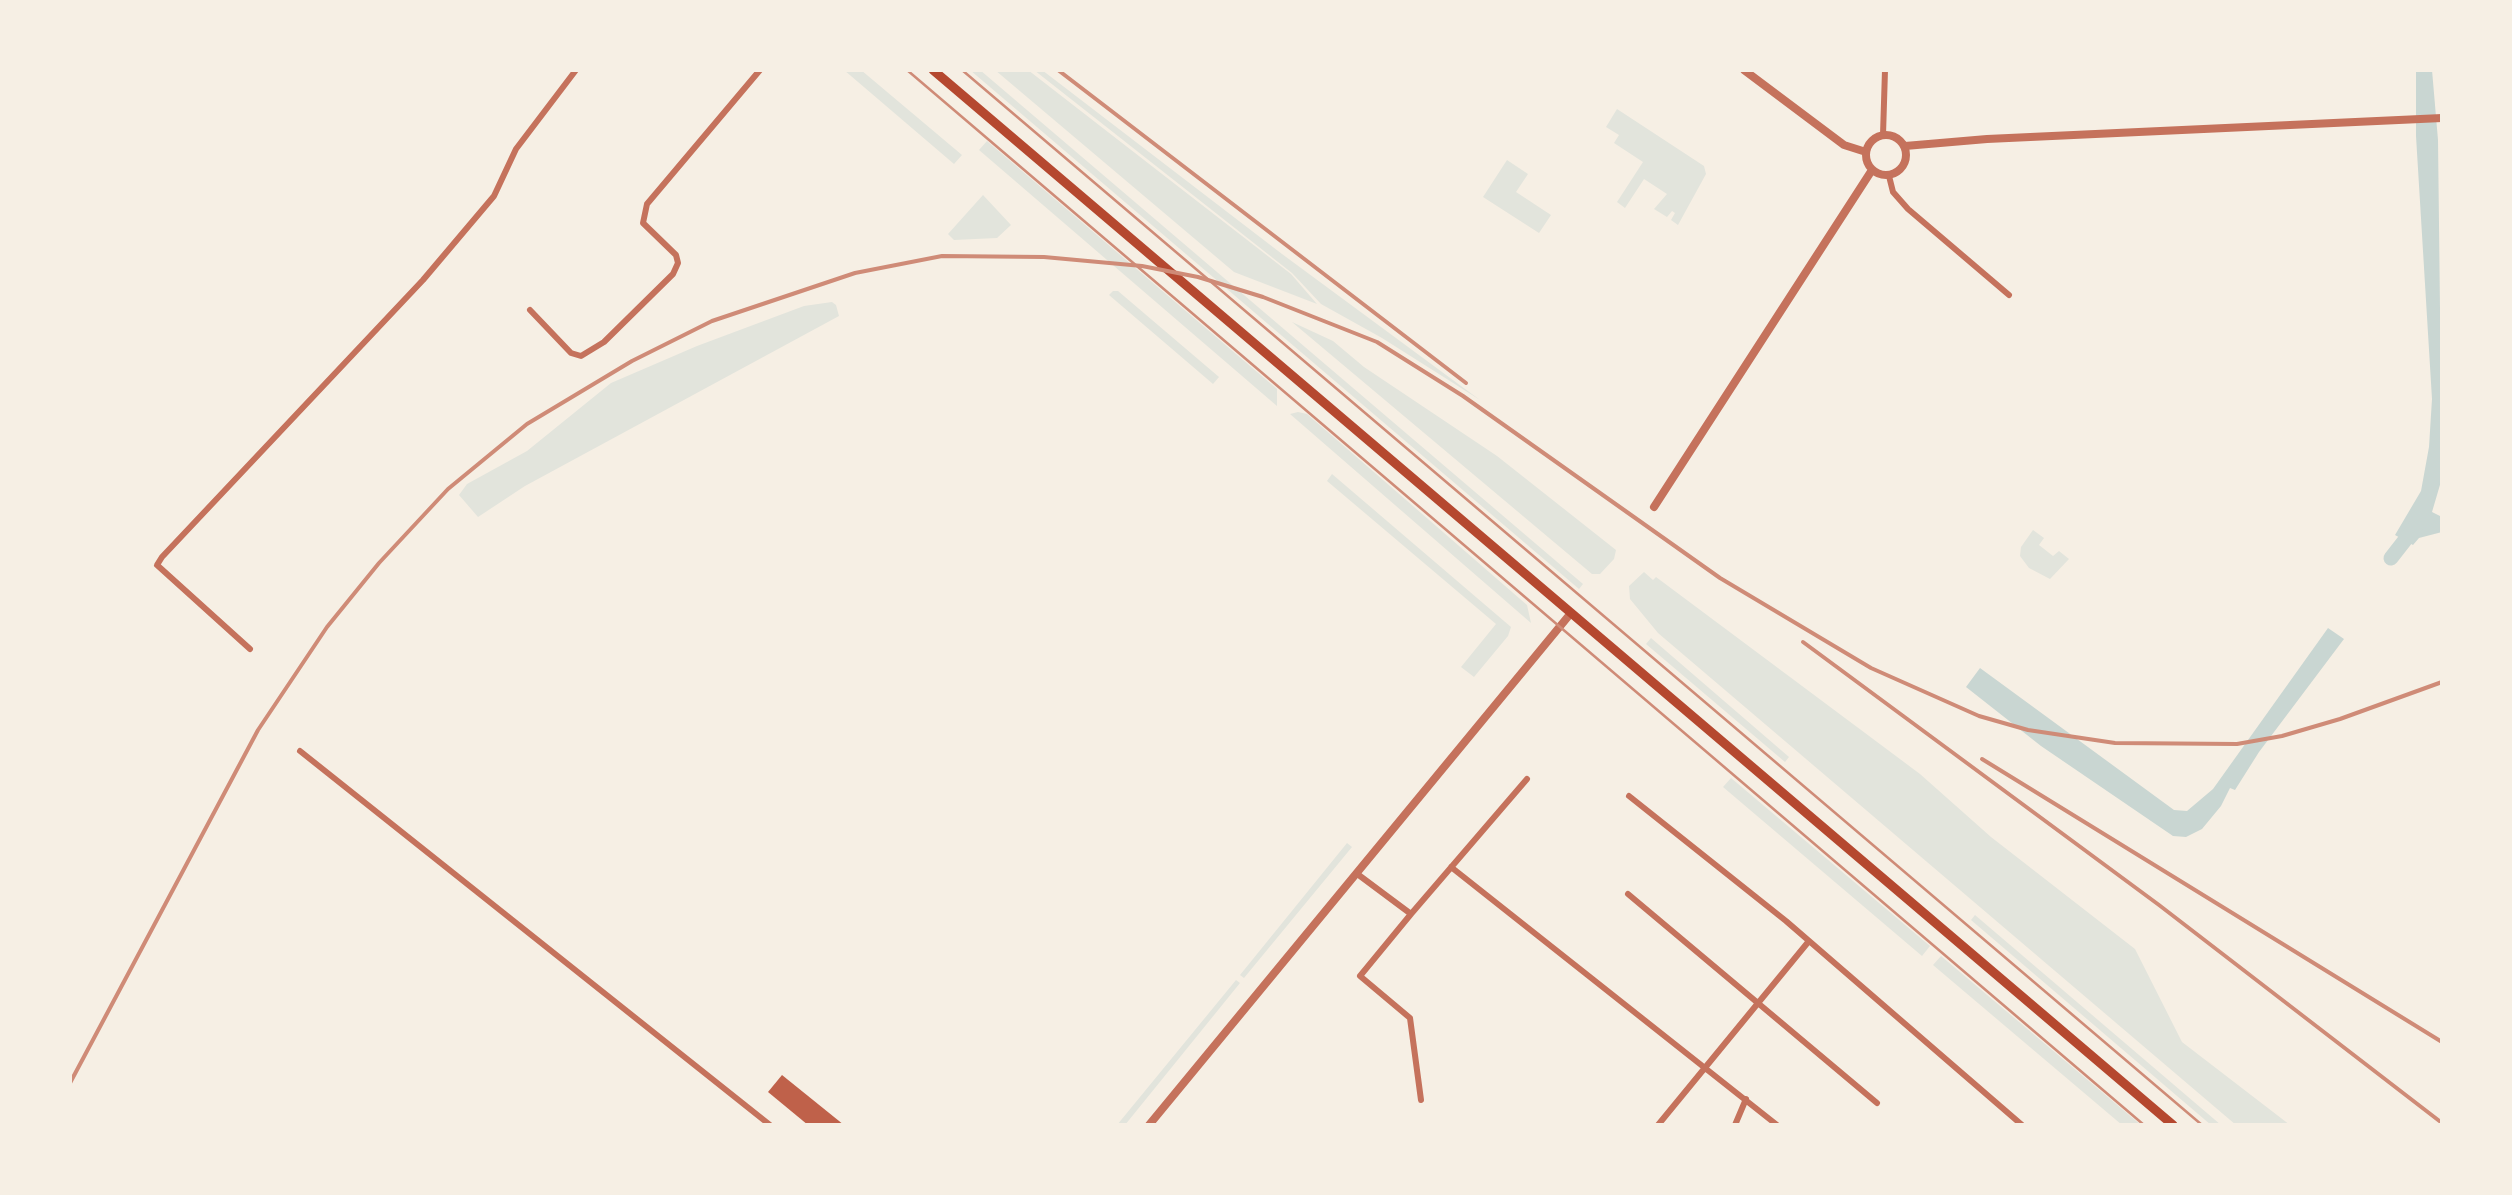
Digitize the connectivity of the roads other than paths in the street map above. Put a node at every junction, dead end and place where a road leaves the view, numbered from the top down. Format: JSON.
{"nodes":[{"id":1,"x":576,"y":70,"type":"edge"},
{"id":2,"x":760,"y":70,"type":"edge"},
{"id":3,"x":934,"y":70,"type":"edge"},
{"id":4,"x":1744,"y":70,"type":"edge"},
{"id":5,"x":1885,"y":70,"type":"edge"},
{"id":6,"x":2439,"y":119,"type":"edge"},
{"id":7,"x":1883,"y":135,"type":"junction"},
{"id":8,"x":1905,"y":146,"type":"junction"},
{"id":9,"x":1866,"y":152,"type":"junction"},
{"id":10,"x":1872,"y":170,"type":"junction"},
{"id":11,"x":1889,"y":176,"type":"junction"},
{"id":12,"x":2010,"y":295,"type":"dead end"},
{"id":13,"x":530,"y":310,"type":"dead end"},
{"id":14,"x":1654,"y":508,"type":"dead end"},
{"id":15,"x":1571,"y":613,"type":"junction"},
{"id":16,"x":250,"y":649,"type":"dead end"},
{"id":17,"x":300,"y":751,"type":"dead end"},
{"id":18,"x":1526,"y":778,"type":"dead end"},
{"id":19,"x":1629,"y":796,"type":"dead end"},
{"id":20,"x":1451,"y":867,"type":"junction"},
{"id":21,"x":1356,"y":872,"type":"junction"},
{"id":22,"x":1628,"y":894,"type":"dead end"},
{"id":23,"x":1411,"y":914,"type":"junction"},
{"id":24,"x":1809,"y":941,"type":"junction"},
{"id":25,"x":1758,"y":1003,"type":"junction"},
{"id":26,"x":1706,"y":1067,"type":"junction"},
{"id":27,"x":1422,"y":1100,"type":"dead end"},
{"id":28,"x":1746,"y":1100,"type":"junction"},
{"id":29,"x":1878,"y":1103,"type":"dead end"},
{"id":30,"x":770,"y":1125,"type":"edge"},
{"id":31,"x":1149,"y":1125,"type":"edge"},
{"id":32,"x":1658,"y":1125,"type":"edge"},
{"id":33,"x":1735,"y":1125,"type":"edge"},
{"id":34,"x":1777,"y":1125,"type":"edge"},
{"id":35,"x":2022,"y":1125,"type":"edge"},
{"id":36,"x":2172,"y":1125,"type":"edge"}],
"edges":[{"from":1,"to":16,"type":"street"},
{"from":2,"to":13,"type":"street"},
{"from":3,"to":15,"type":"main road"},
{"from":4,"to":9,"type":"street"},
{"from":5,"to":7,"type":"street"},
{"from":6,"to":8,"type":"street"},
{"from":7,"to":8,"type":"street"},
{"from":7,"to":9,"type":"street"},
{"from":8,"to":11,"type":"street"},
{"from":9,"to":10,"type":"street"},
{"from":10,"to":11,"type":"street"},
{"from":10,"to":14,"type":"street"},
{"from":11,"to":12,"type":"street"},
{"from":15,"to":21,"type":"street"},
{"from":15,"to":36,"type":"main road"},
{"from":17,"to":30,"type":"street"},
{"from":18,"to":20,"type":"street"},
{"from":19,"to":24,"type":"street"},
{"from":20,"to":23,"type":"street"},
{"from":20,"to":26,"type":"street"},
{"from":21,"to":23,"type":"street"},
{"from":21,"to":31,"type":"street"},
{"from":22,"to":25,"type":"street"},
{"from":23,"to":27,"type":"street"},
{"from":24,"to":25,"type":"street"},
{"from":24,"to":35,"type":"street"},
{"from":25,"to":26,"type":"street"},
{"from":25,"to":29,"type":"street"},
{"from":26,"to":28,"type":"street"},
{"from":26,"to":32,"type":"street"},
{"from":28,"to":33,"type":"street"},
{"from":28,"to":34,"type":"street"}]}
